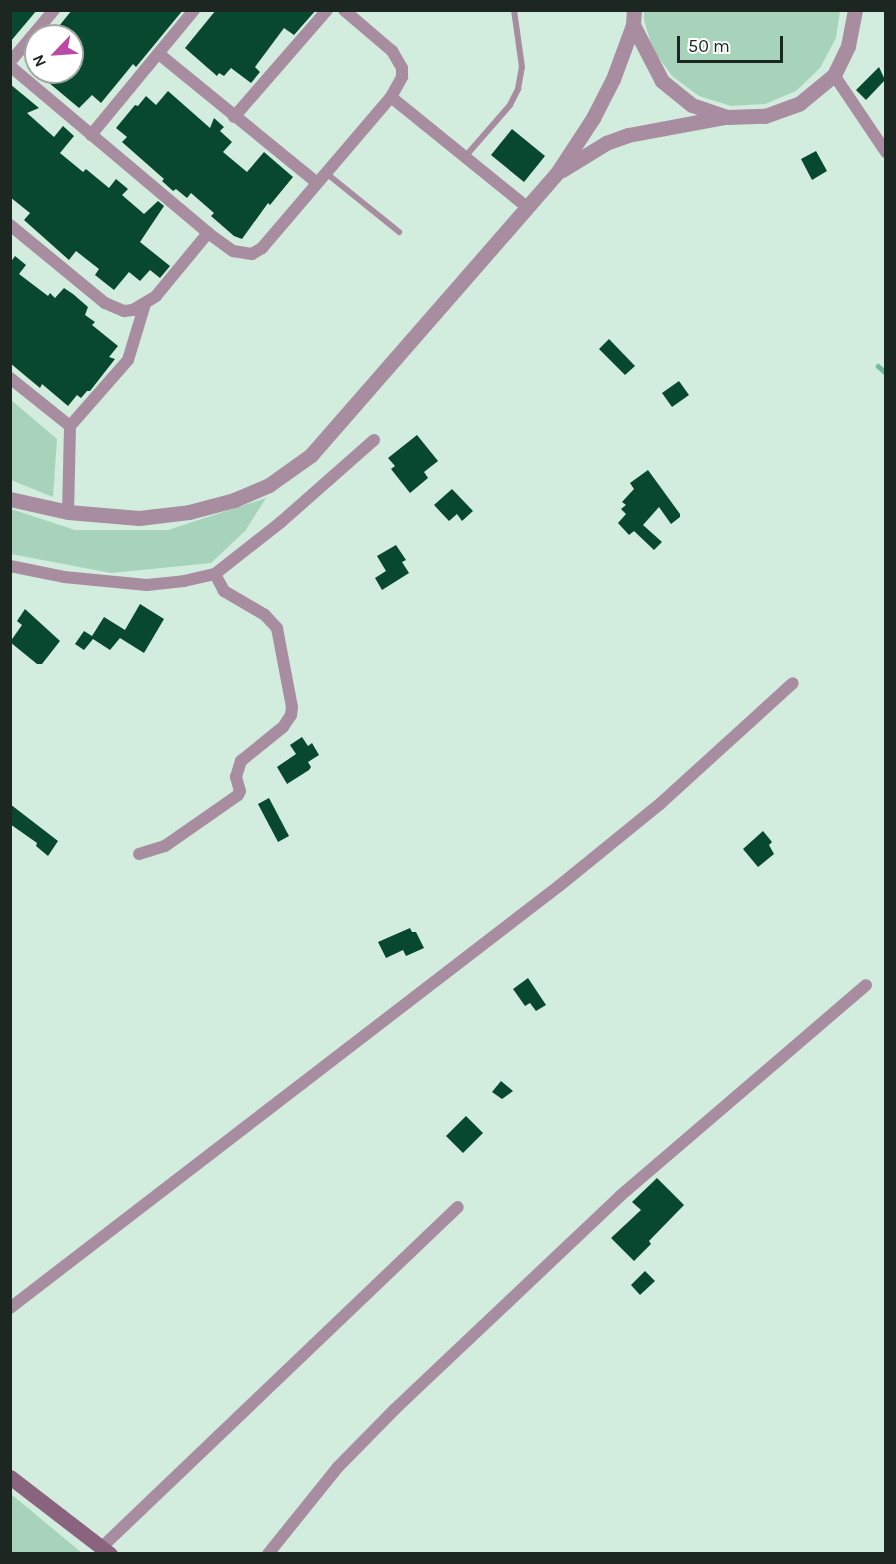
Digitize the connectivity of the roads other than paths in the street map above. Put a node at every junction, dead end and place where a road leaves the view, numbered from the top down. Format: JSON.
{"nodes":[{"id":1,"x":54,"y":10,"type":"edge"},
{"id":2,"x":194,"y":10,"type":"edge"},
{"id":3,"x":327,"y":10,"type":"edge"},
{"id":4,"x":344,"y":10,"type":"edge"},
{"id":5,"x":514,"y":10,"type":"edge"},
{"id":6,"x":855,"y":10,"type":"edge"},
{"id":7,"x":634,"y":18,"type":"edge"},
{"id":8,"x":159,"y":54,"type":"junction"},
{"id":9,"x":10,"y":64,"type":"edge"},
{"id":10,"x":834,"y":75,"type":"junction"},
{"id":11,"x":391,"y":97,"type":"junction"},
{"id":12,"x":234,"y":117,"type":"junction"},
{"id":13,"x":727,"y":117,"type":"junction"},
{"id":14,"x":91,"y":135,"type":"junction"},
{"id":15,"x":885,"y":152,"type":"edge"},
{"id":16,"x":464,"y":158,"type":"junction"},
{"id":17,"x":326,"y":173,"type":"junction"},
{"id":18,"x":557,"y":173,"type":"junction"},
{"id":19,"x":317,"y":183,"type":"junction"},
{"id":20,"x":527,"y":207,"type":"junction"},
{"id":21,"x":10,"y":225,"type":"edge"},
{"id":22,"x":399,"y":232,"type":"dead end"},
{"id":23,"x":208,"y":233,"type":"junction"},
{"id":24,"x":145,"y":304,"type":"junction"},
{"id":25,"x":10,"y":378,"type":"edge"},
{"id":26,"x":70,"y":426,"type":"junction"},
{"id":27,"x":374,"y":440,"type":"dead end"},
{"id":28,"x":10,"y":499,"type":"edge"},
{"id":29,"x":68,"y":513,"type":"junction"},
{"id":30,"x":10,"y":566,"type":"edge"},
{"id":31,"x":215,"y":574,"type":"junction"},
{"id":32,"x":793,"y":683,"type":"dead end"},
{"id":33,"x":139,"y":854,"type":"dead end"},
{"id":34,"x":866,"y":985,"type":"dead end"},
{"id":35,"x":458,"y":1207,"type":"dead end"},
{"id":36,"x":10,"y":1308,"type":"edge"},
{"id":37,"x":10,"y":1477,"type":"edge"},
{"id":38,"x":106,"y":1550,"type":"edge"},
{"id":39,"x":268,"y":1554,"type":"edge"}],
"edges":[{"from":1,"to":9,"type":"street"},
{"from":2,"to":8,"type":"street"},
{"from":3,"to":12,"type":"street"},
{"from":4,"to":11,"type":"street"},
{"from":5,"to":16,"type":"lane"},
{"from":6,"to":10,"type":"street"},
{"from":7,"to":13,"type":"street"},
{"from":7,"to":18,"type":"street"},
{"from":8,"to":12,"type":"street"},
{"from":8,"to":14,"type":"street"},
{"from":9,"to":14,"type":"street"},
{"from":10,"to":13,"type":"street"},
{"from":10,"to":15,"type":"street"},
{"from":11,"to":16,"type":"street"},
{"from":11,"to":17,"type":"street"},
{"from":12,"to":19,"type":"street"},
{"from":13,"to":18,"type":"street"},
{"from":14,"to":23,"type":"street"},
{"from":16,"to":20,"type":"street"},
{"from":17,"to":19,"type":"street"},
{"from":17,"to":22,"type":"lane"},
{"from":18,"to":20,"type":"street"},
{"from":19,"to":23,"type":"street"},
{"from":20,"to":29,"type":"street"},
{"from":21,"to":24,"type":"street"},
{"from":23,"to":24,"type":"street"},
{"from":24,"to":26,"type":"street"},
{"from":25,"to":26,"type":"street"},
{"from":26,"to":29,"type":"street"},
{"from":27,"to":31,"type":"street"},
{"from":28,"to":29,"type":"street"},
{"from":30,"to":31,"type":"street"},
{"from":31,"to":33,"type":"street"},
{"from":32,"to":36,"type":"street"},
{"from":34,"to":39,"type":"street"},
{"from":35,"to":38,"type":"street"},
{"from":37,"to":38,"type":"main road"}]}
